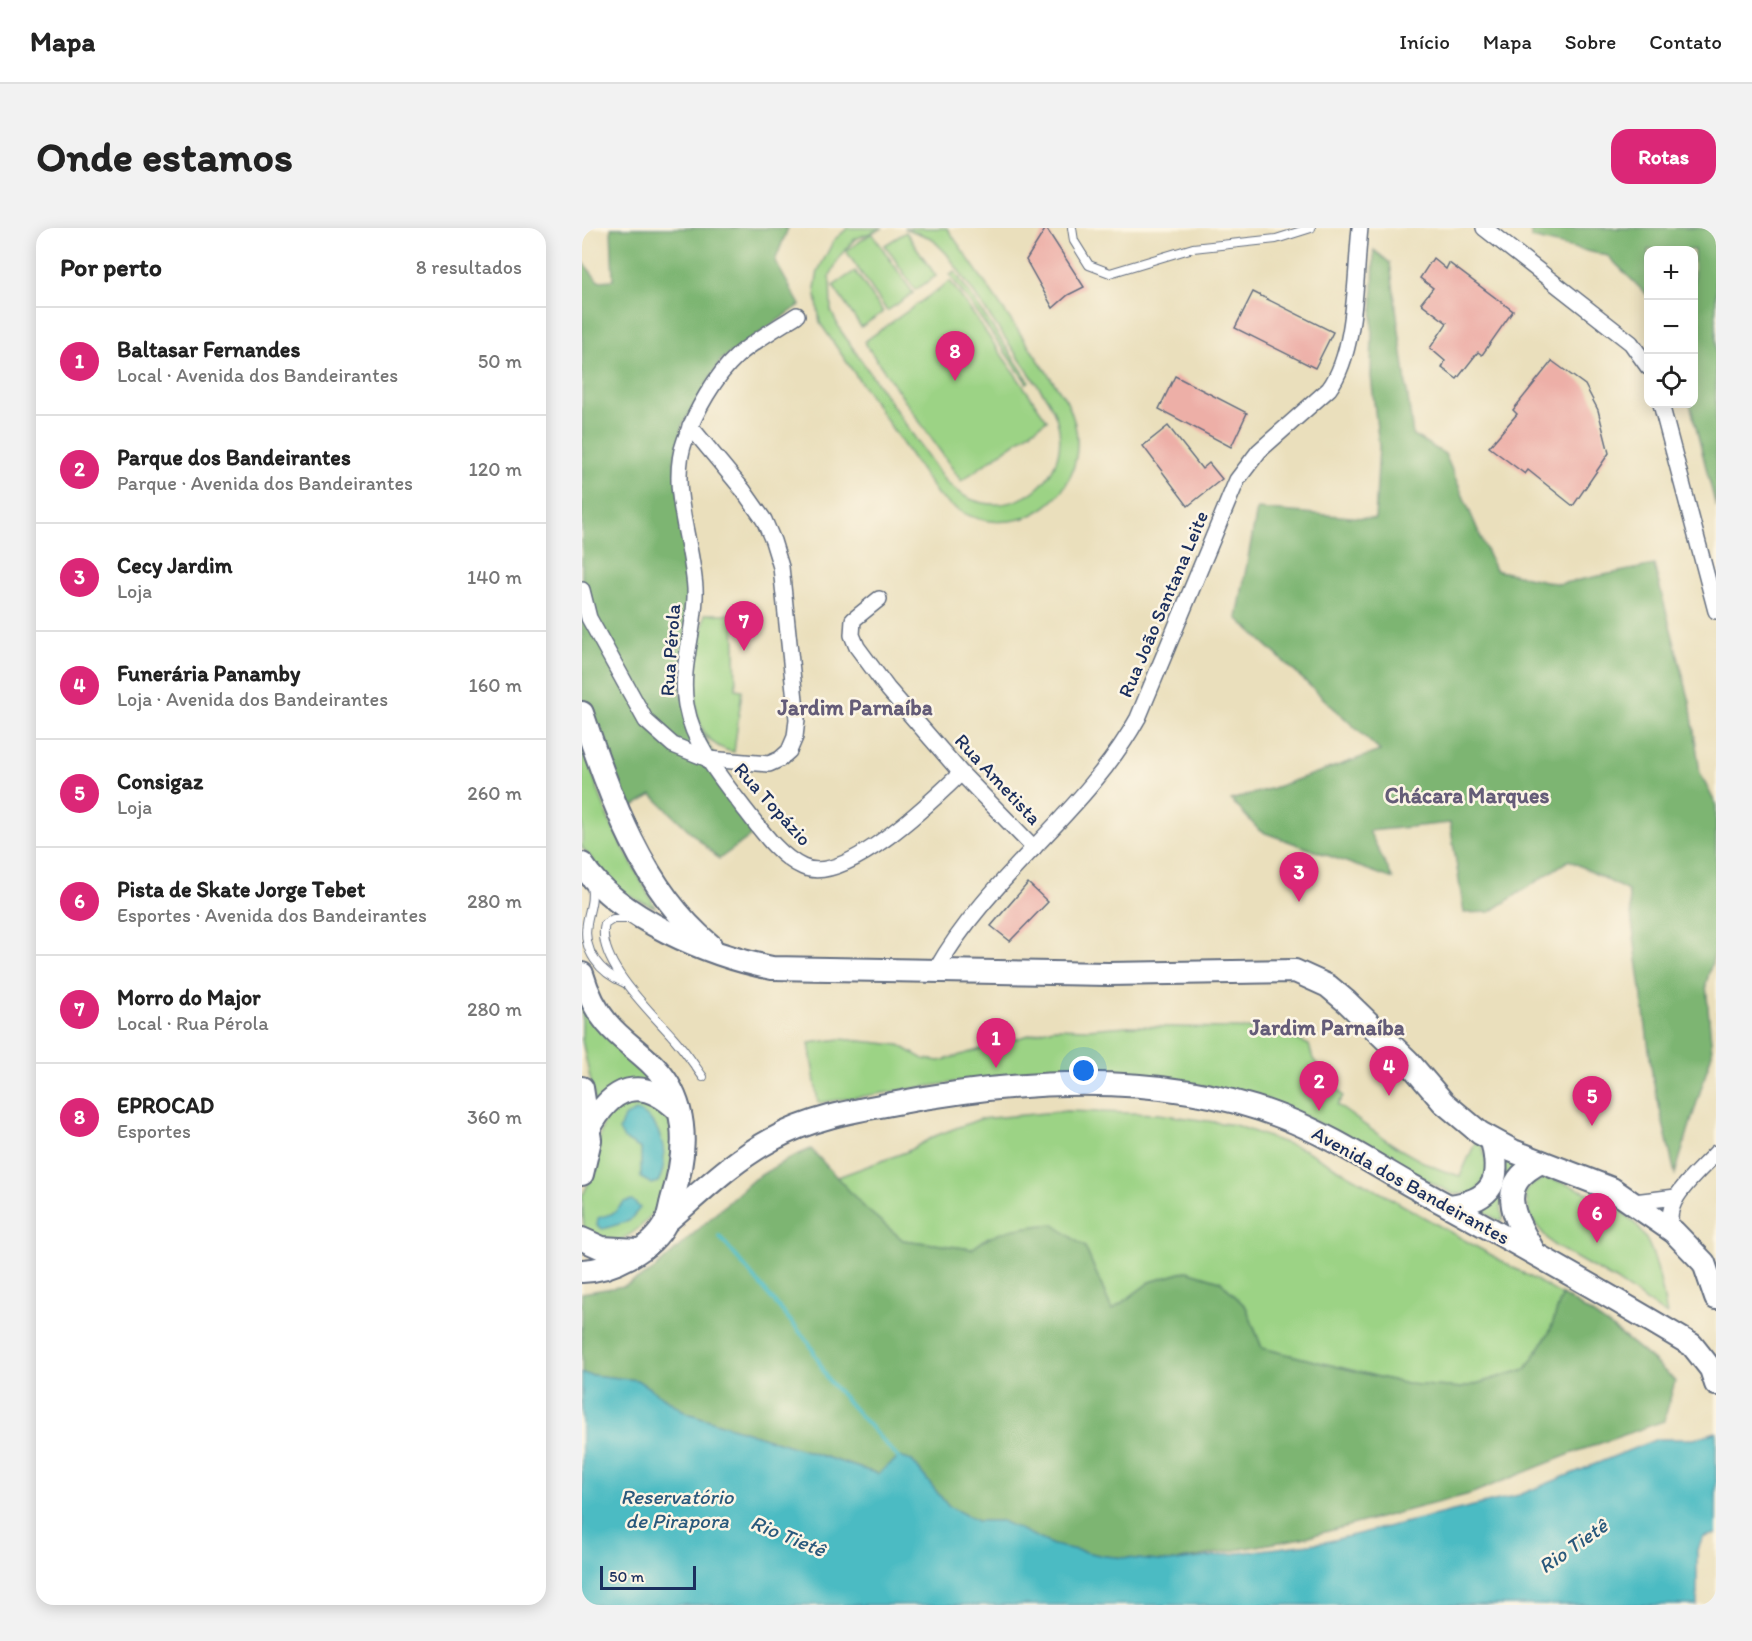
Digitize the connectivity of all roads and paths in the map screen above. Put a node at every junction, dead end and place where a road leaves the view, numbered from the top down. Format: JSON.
{"nodes":[{"id":1,"x":1072,"y":228,"type":"edge"},
{"id":2,"x":1311,"y":228,"type":"edge"},
{"id":3,"x":1360,"y":228,"type":"edge"},
{"id":4,"x":1484,"y":228,"type":"edge"},
{"id":5,"x":797,"y":315,"type":"dead end"},
{"id":6,"x":1644,"y":361,"type":"edge"},
{"id":7,"x":1662,"y":408,"type":"edge"},
{"id":8,"x":690,"y":426,"type":"junction"},
{"id":9,"x":582,"y":590,"type":"edge"},
{"id":10,"x":879,"y":599,"type":"dead end"},
{"id":11,"x":1716,"y":611,"type":"edge"},
{"id":12,"x":582,"y":713,"type":"edge"},
{"id":13,"x":708,"y":759,"type":"junction"},
{"id":14,"x":961,"y":774,"type":"junction"},
{"id":15,"x":1034,"y":848,"type":"junction"},
{"id":16,"x":584,"y":868,"type":"edge"},
{"id":17,"x":647,"y":920,"type":"junction"},
{"id":18,"x":726,"y":957,"type":"junction"},
{"id":19,"x":936,"y":970,"type":"junction"},
{"id":20,"x":582,"y":974,"type":"edge"},
{"id":21,"x":625,"y":983,"type":"junction"},
{"id":22,"x":703,"y":1077,"type":"dead end"},
{"id":23,"x":582,"y":1088,"type":"edge"},
{"id":24,"x":678,"y":1110,"type":"junction"},
{"id":25,"x":589,"y":1129,"type":"junction"},
{"id":26,"x":1492,"y":1141,"type":"junction"},
{"id":27,"x":1716,"y":1153,"type":"edge"},
{"id":28,"x":1541,"y":1162,"type":"junction"},
{"id":29,"x":582,"y":1174,"type":"edge"},
{"id":30,"x":1676,"y":1197,"type":"junction"},
{"id":31,"x":1634,"y":1202,"type":"junction"},
{"id":32,"x":1450,"y":1206,"type":"junction"},
{"id":33,"x":666,"y":1222,"type":"junction"},
{"id":34,"x":1674,"y":1232,"type":"junction"},
{"id":35,"x":582,"y":1239,"type":"edge"},
{"id":36,"x":637,"y":1250,"type":"junction"},
{"id":37,"x":1534,"y":1252,"type":"junction"},
{"id":38,"x":582,"y":1271,"type":"edge"},
{"id":39,"x":1716,"y":1298,"type":"edge"},
{"id":40,"x":1716,"y":1384,"type":"edge"}],
"edges":[{"from":1,"to":2,"type":"lane"},
{"from":3,"to":15,"type":"street","name":"Rua João Santana Leite"},
{"from":4,"to":6,"type":"street"},
{"from":5,"to":8,"type":"street","name":"Rua Pérola"},
{"from":7,"to":11,"type":"street"},
{"from":8,"to":13,"type":"street","name":"Rua Pérola"},
{"from":8,"to":13,"type":"street"},
{"from":9,"to":13,"type":"street"},
{"from":10,"to":14,"type":"street","name":"Rua Ametista"},
{"from":12,"to":18,"type":"main road"},
{"from":13,"to":14,"type":"street","name":"Rua Topázio"},
{"from":14,"to":15,"type":"street","name":"Rua Ametista"},
{"from":15,"to":19,"type":"street","name":"Rua João Santana Leite"},
{"from":16,"to":17,"type":"main road"},
{"from":16,"to":21,"type":"lane"},
{"from":17,"to":18,"type":"main road"},
{"from":17,"to":21,"type":"lane"},
{"from":18,"to":19,"type":"main road"},
{"from":19,"to":26,"type":"main road"},
{"from":20,"to":24,"type":"main road"},
{"from":21,"to":22,"type":"lane"},
{"from":23,"to":25,"type":"main road"},
{"from":24,"to":25,"type":"main road"},
{"from":24,"to":33,"type":"main road"},
{"from":25,"to":29,"type":"main road"},
{"from":26,"to":28,"type":"main road"},
{"from":26,"to":32,"type":"main road"},
{"from":27,"to":30,"type":"street"},
{"from":28,"to":31,"type":"main road"},
{"from":28,"to":37,"type":"main road"},
{"from":30,"to":31,"type":"street"},
{"from":30,"to":34,"type":"street"},
{"from":31,"to":34,"type":"main road"},
{"from":32,"to":33,"type":"main road","name":"Avenida dos Bandeirantes"},
{"from":32,"to":37,"type":"main road","name":"Avenida dos Bandeirantes"},
{"from":33,"to":36,"type":"main road","name":"Avenida dos Bandeirantes"},
{"from":34,"to":39,"type":"main road"},
{"from":35,"to":36,"type":"main road"},
{"from":36,"to":38,"type":"main road","name":"Avenida dos Bandeirantes"},
{"from":37,"to":40,"type":"main road","name":"Avenida dos Bandeirantes"}]}
